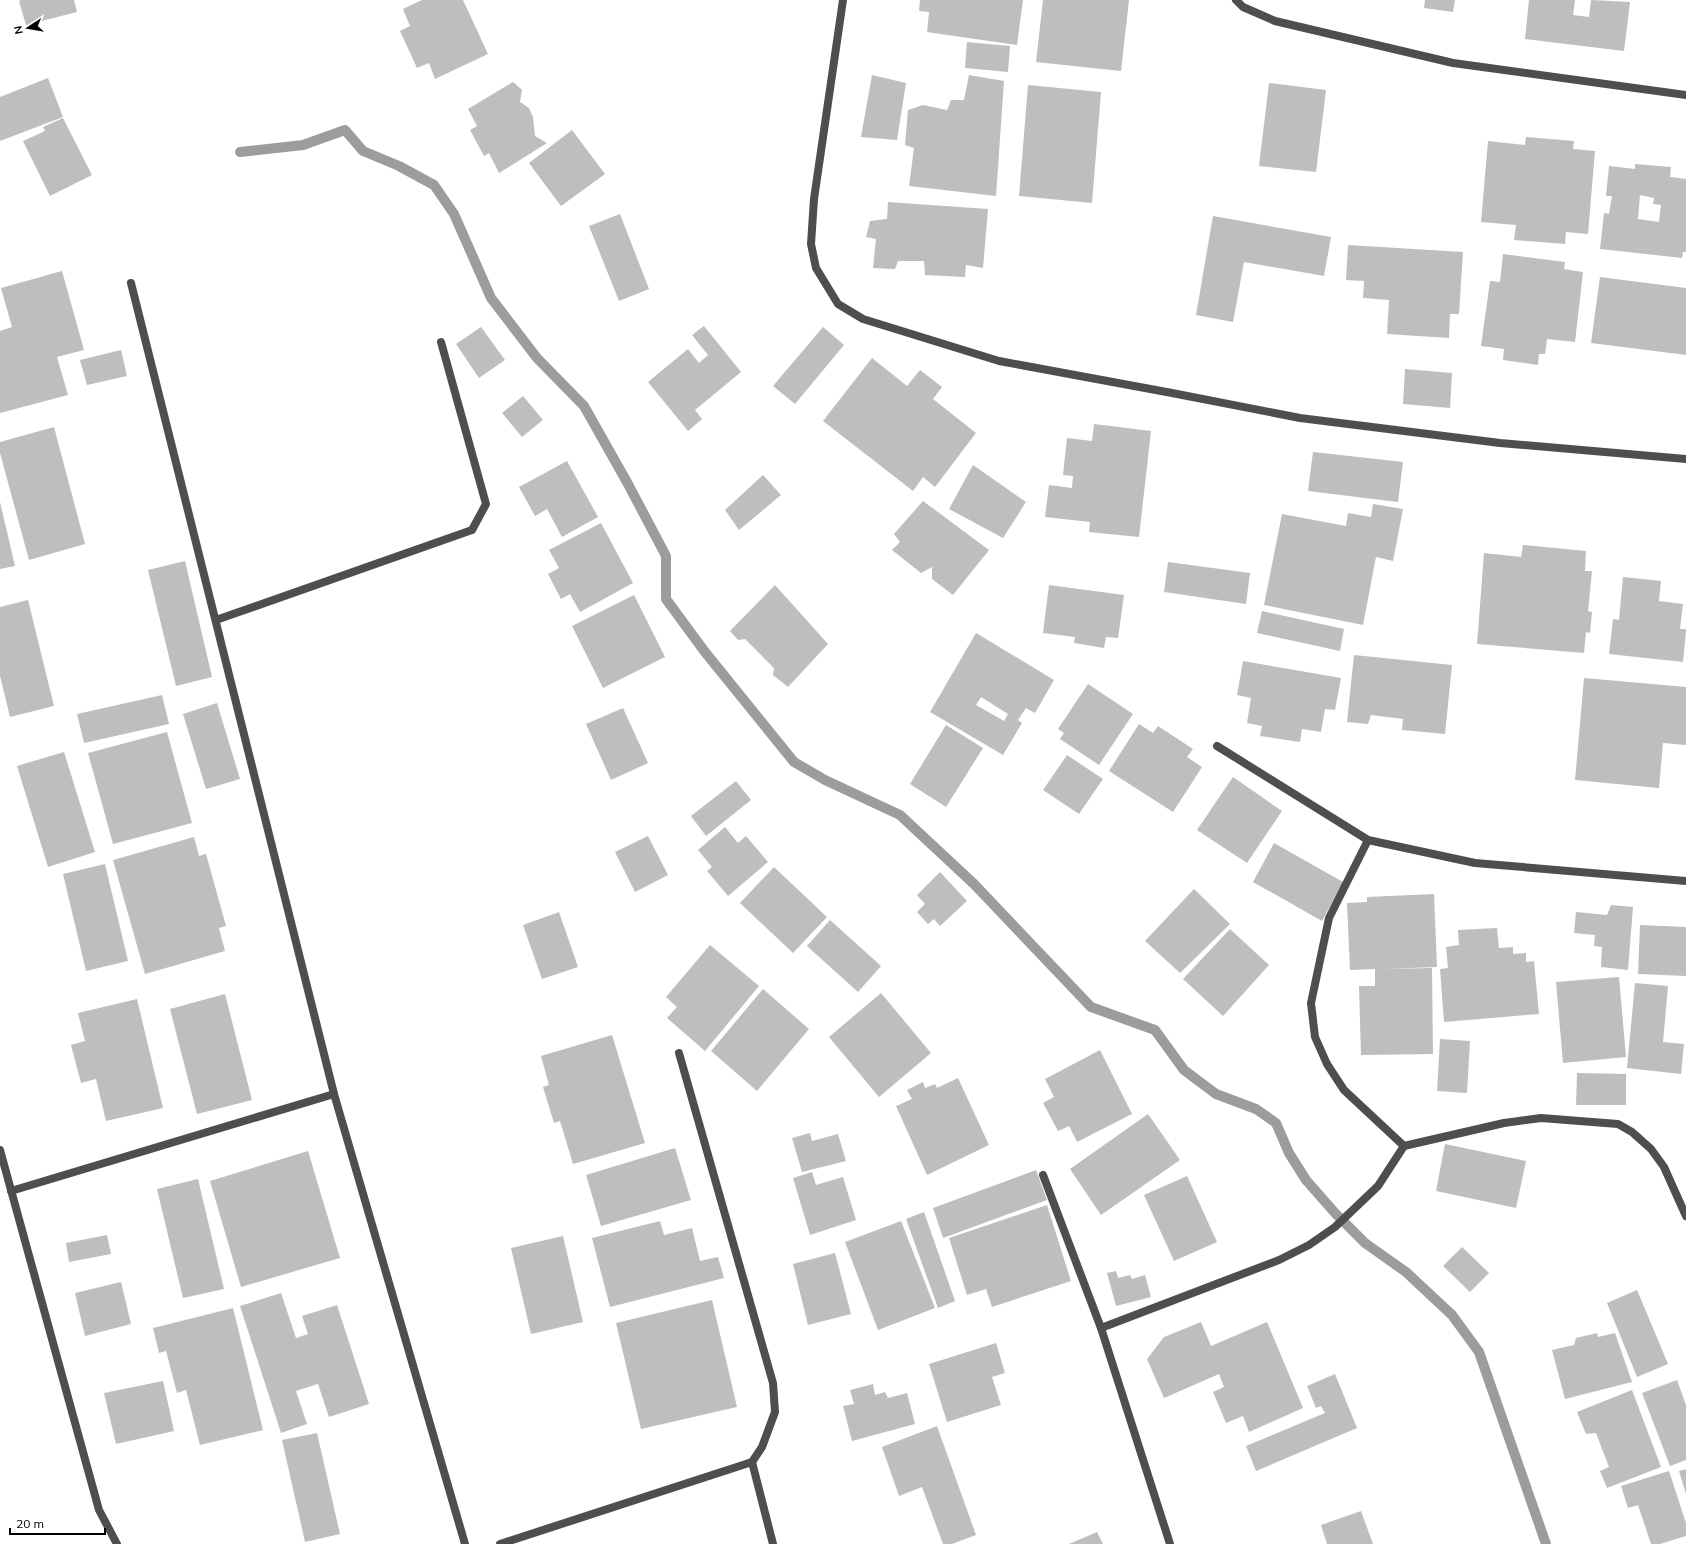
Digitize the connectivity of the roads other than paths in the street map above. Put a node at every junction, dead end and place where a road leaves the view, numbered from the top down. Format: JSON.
{"nodes":[{"id":1,"x":843,"y":0,"type":"edge"},
{"id":2,"x":1236,"y":0,"type":"edge"},
{"id":3,"x":1686,"y":95,"type":"edge"},
{"id":4,"x":131,"y":283,"type":"dead end"},
{"id":5,"x":441,"y":342,"type":"dead end"},
{"id":6,"x":1686,"y":459,"type":"edge"},
{"id":7,"x":216,"y":620,"type":"junction"},
{"id":8,"x":1217,"y":746,"type":"dead end"},
{"id":9,"x":1368,"y":840,"type":"junction"},
{"id":10,"x":1686,"y":881,"type":"edge"},
{"id":11,"x":680,"y":1053,"type":"dead end"},
{"id":12,"x":334,"y":1094,"type":"junction"},
{"id":13,"x":1404,"y":1146,"type":"junction"},
{"id":14,"x":0,"y":1150,"type":"edge"},
{"id":15,"x":1043,"y":1175,"type":"dead end"},
{"id":16,"x":11,"y":1191,"type":"junction"},
{"id":17,"x":1686,"y":1216,"type":"edge"},
{"id":18,"x":1101,"y":1328,"type":"junction"},
{"id":19,"x":752,"y":1462,"type":"junction"},
{"id":20,"x":117,"y":1544,"type":"edge"},
{"id":21,"x":465,"y":1544,"type":"edge"},
{"id":22,"x":500,"y":1544,"type":"edge"},
{"id":23,"x":773,"y":1544,"type":"edge"},
{"id":24,"x":1170,"y":1544,"type":"edge"}],
"edges":[{"from":1,"to":6,"type":"street"},
{"from":2,"to":3,"type":"street"},
{"from":4,"to":7,"type":"street"},
{"from":5,"to":7,"type":"street"},
{"from":7,"to":12,"type":"street"},
{"from":8,"to":9,"type":"street"},
{"from":9,"to":10,"type":"street"},
{"from":9,"to":13,"type":"street"},
{"from":11,"to":19,"type":"street"},
{"from":12,"to":16,"type":"street"},
{"from":12,"to":21,"type":"street"},
{"from":13,"to":17,"type":"street"},
{"from":13,"to":18,"type":"street"},
{"from":14,"to":16,"type":"street"},
{"from":15,"to":18,"type":"street"},
{"from":16,"to":20,"type":"street"},
{"from":18,"to":24,"type":"street"},
{"from":19,"to":22,"type":"street"},
{"from":19,"to":23,"type":"street"}]}
